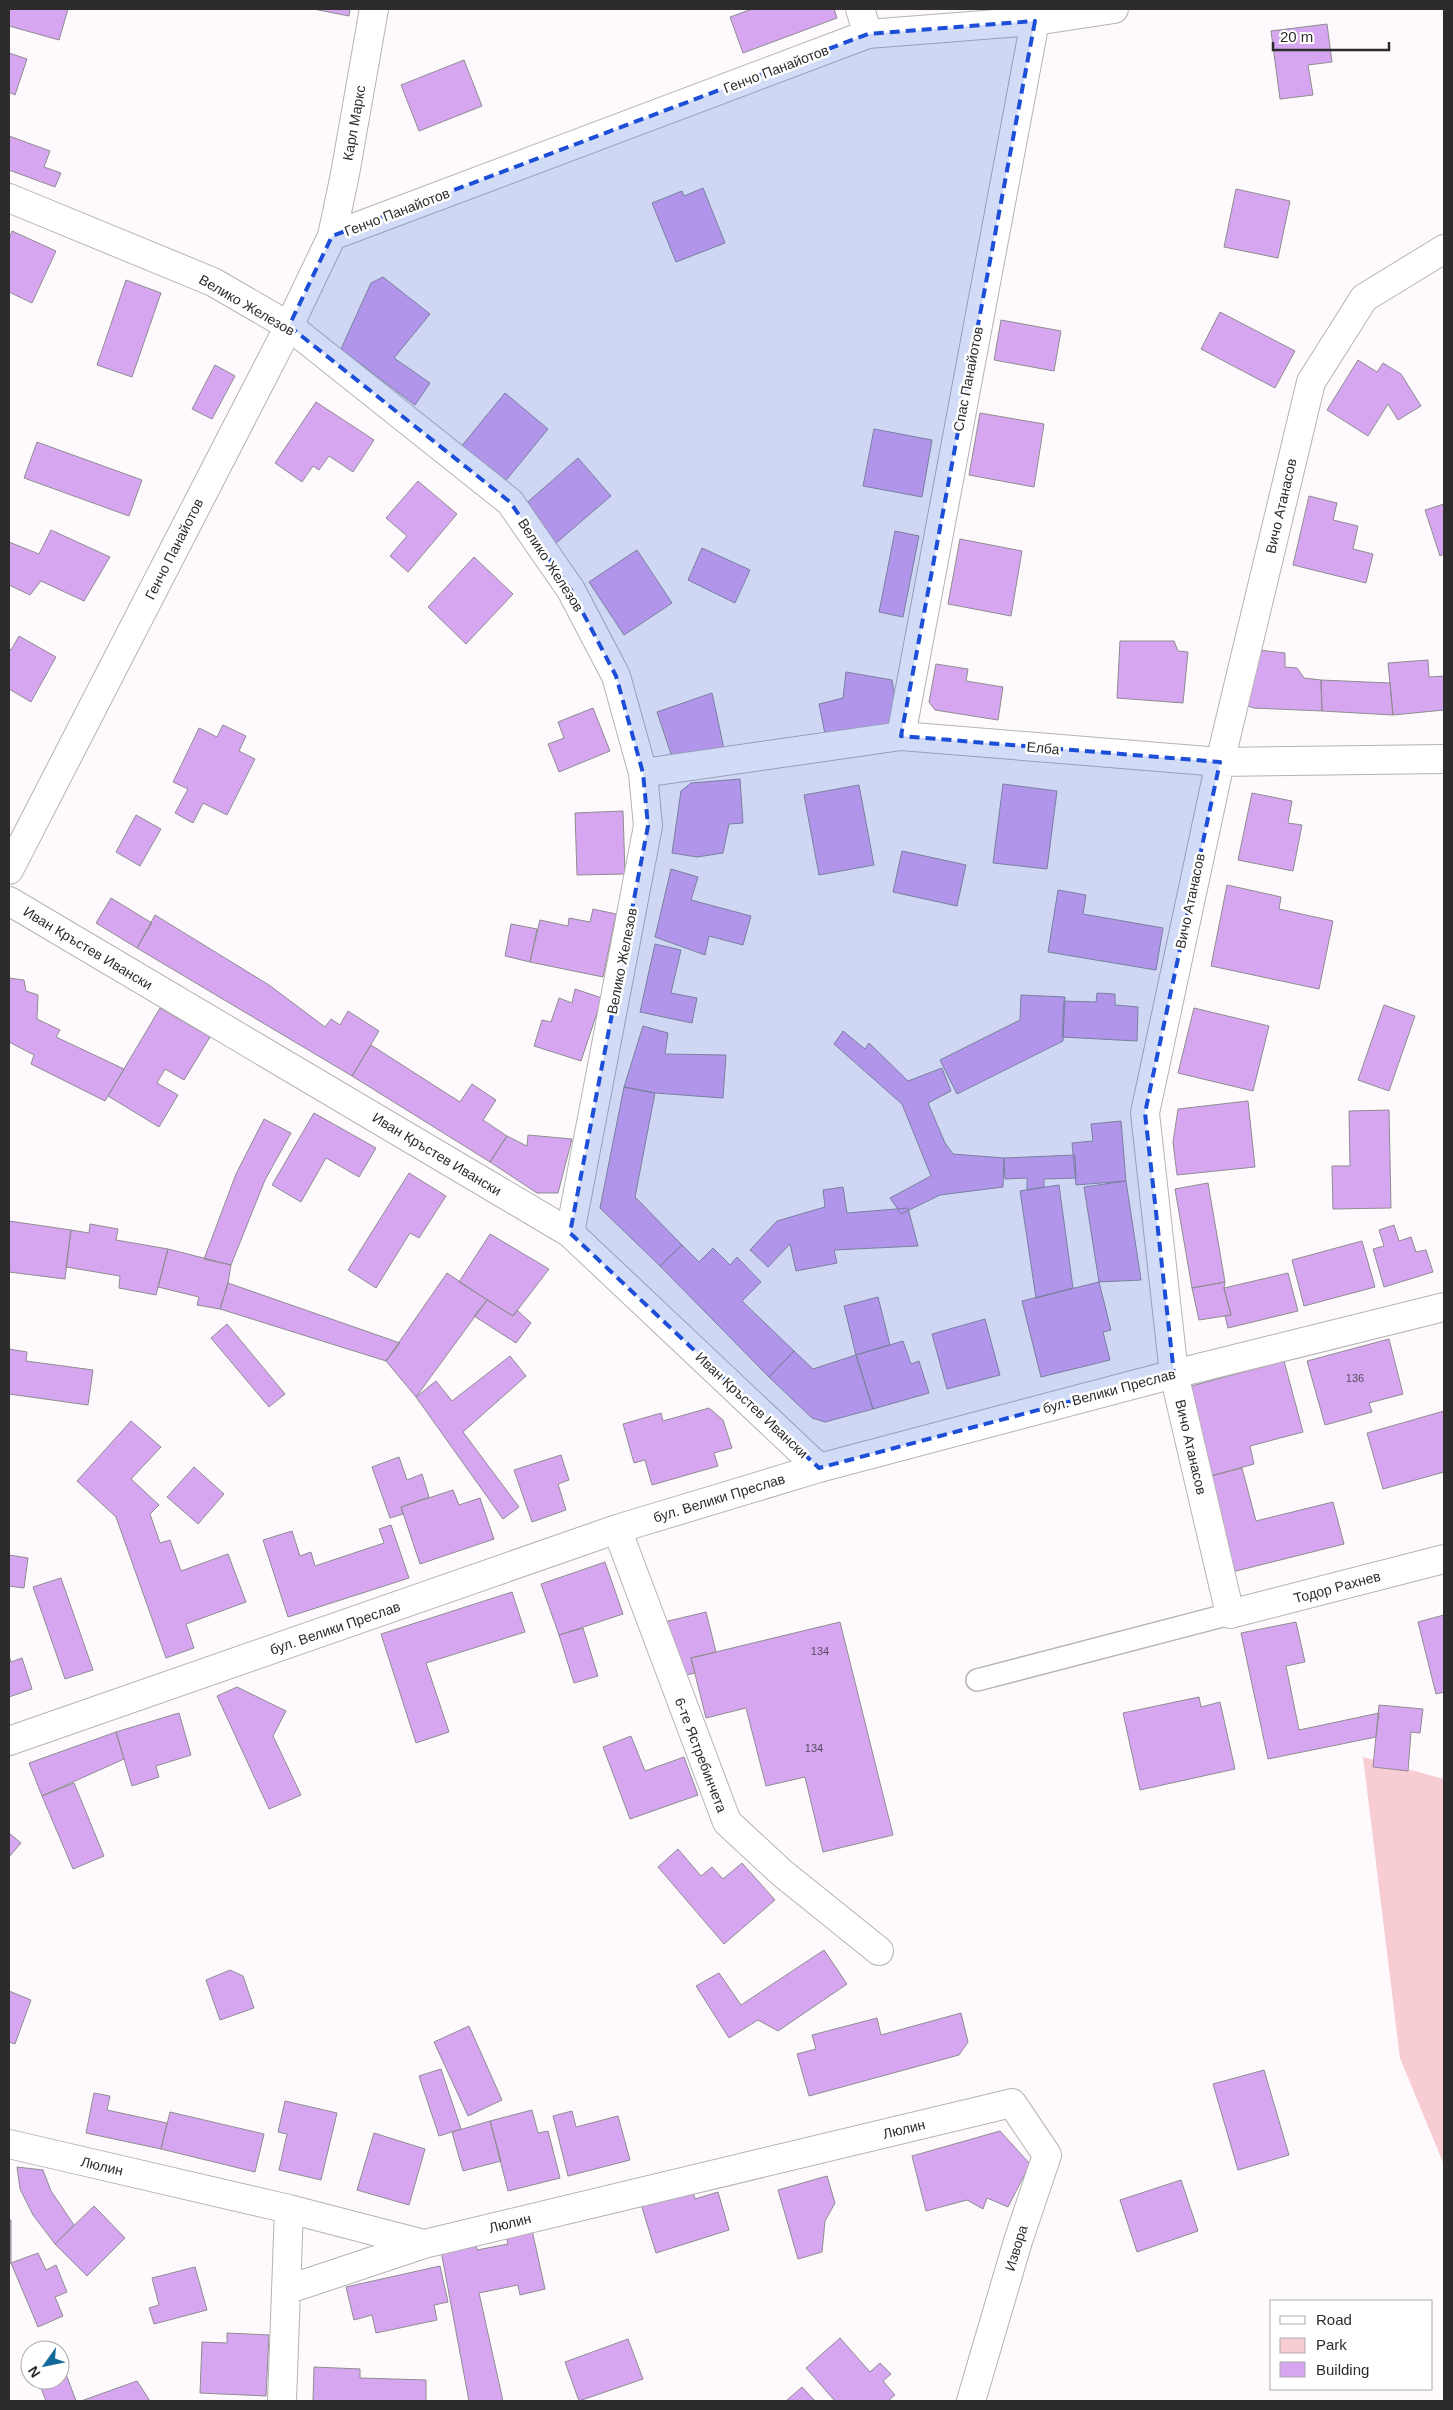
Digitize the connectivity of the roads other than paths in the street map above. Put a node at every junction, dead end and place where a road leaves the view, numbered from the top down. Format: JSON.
{"nodes":[{"id":1,"x":374,"y":9,"type":"edge"},
{"id":2,"x":1114,"y":9,"type":"edge"},
{"id":3,"x":1035,"y":21,"type":"junction"},
{"id":4,"x":864,"y":22,"type":"edge"},
{"id":5,"x":9,"y":198,"type":"edge"},
{"id":6,"x":332,"y":236,"type":"junction"},
{"id":7,"x":1444,"y":249,"type":"edge"},
{"id":8,"x":289,"y":326,"type":"junction"},
{"id":9,"x":901,"y":736,"type":"junction"},
{"id":10,"x":1444,"y":759,"type":"edge"},
{"id":11,"x":1220,"y":762,"type":"junction"},
{"id":12,"x":643,"y":774,"type":"junction"},
{"id":13,"x":9,"y":870,"type":"edge"},
{"id":14,"x":9,"y":901,"type":"edge"},
{"id":15,"x":570,"y":1233,"type":"junction"},
{"id":16,"x":1444,"y":1307,"type":"edge"},
{"id":17,"x":1174,"y":1374,"type":"junction"},
{"id":18,"x":819,"y":1468,"type":"junction"},
{"id":19,"x":617,"y":1529,"type":"junction"},
{"id":20,"x":1444,"y":1559,"type":"edge"},
{"id":21,"x":1230,"y":1614,"type":"junction"},
{"id":22,"x":977,"y":1680,"type":"dead end"},
{"id":23,"x":10,"y":1742,"type":"edge"},
{"id":24,"x":879,"y":1951,"type":"dead end"},
{"id":25,"x":1012,"y":2103,"type":"joint"},
{"id":26,"x":9,"y":2144,"type":"edge"},
{"id":27,"x":289,"y":2209,"type":"junction"},
{"id":28,"x":424,"y":2244,"type":"junction"},
{"id":29,"x":286,"y":2290,"type":"junction"},
{"id":30,"x":282,"y":2401,"type":"edge"},
{"id":31,"x":971,"y":2401,"type":"edge"}],
"edges":[{"from":1,"to":6,"type":"street","name":"Карл Маркс"},
{"from":2,"to":3,"type":"street","name":"Генчо Панайотов"},
{"from":3,"to":4,"type":"street","name":"Генчо Панайотов"},
{"from":3,"to":9,"type":"street","name":"Спас Панайотов"},
{"from":4,"to":6,"type":"street","name":"Генчо Панайотов"},
{"from":5,"to":8,"type":"street","name":"Велико Железов"},
{"from":6,"to":8,"type":"street","name":"Генчо Панайотов"},
{"from":7,"to":11,"type":"street","name":"Вичо Атанасов"},
{"from":8,"to":12,"type":"street","name":"Велико Железов"},
{"from":8,"to":13,"type":"street","name":"Генчо Панайотов"},
{"from":9,"to":11,"type":"street","name":"Елба"},
{"from":9,"to":12,"type":"street","name":"Елба"},
{"from":10,"to":11,"type":"street","name":"Елба"},
{"from":11,"to":17,"type":"street","name":"Вичо Атанасов"},
{"from":12,"to":15,"type":"street","name":"Велико Железов"},
{"from":14,"to":15,"type":"street","name":"Иван Кръстев Ивански"},
{"from":15,"to":18,"type":"street","name":"Иван Кръстев Ивански"},
{"from":16,"to":17,"type":"street","name":"бул. Велики Преслав"},
{"from":17,"to":18,"type":"street","name":"бул. Велики Преслав"},
{"from":17,"to":21,"type":"street","name":"Вичо Атанасов"},
{"from":18,"to":19,"type":"street","name":"бул. Велики Преслав"},
{"from":19,"to":23,"type":"street","name":"бул. Велики Преслав"},
{"from":19,"to":24,"type":"street","name":"6-те Ястребинчета"},
{"from":20,"to":21,"type":"street","name":"Тодор Рахнев"},
{"from":21,"to":22,"type":"lane"},
{"from":25,"to":28,"type":"street","name":"Люлин"},
{"from":25,"to":31,"type":"street","name":"Извора"},
{"from":26,"to":27,"type":"street","name":"Люлин"},
{"from":27,"to":28,"type":"street","name":"Люлин"},
{"from":27,"to":29,"type":"street"},
{"from":28,"to":29,"type":"street"},
{"from":29,"to":30,"type":"street"}]}
